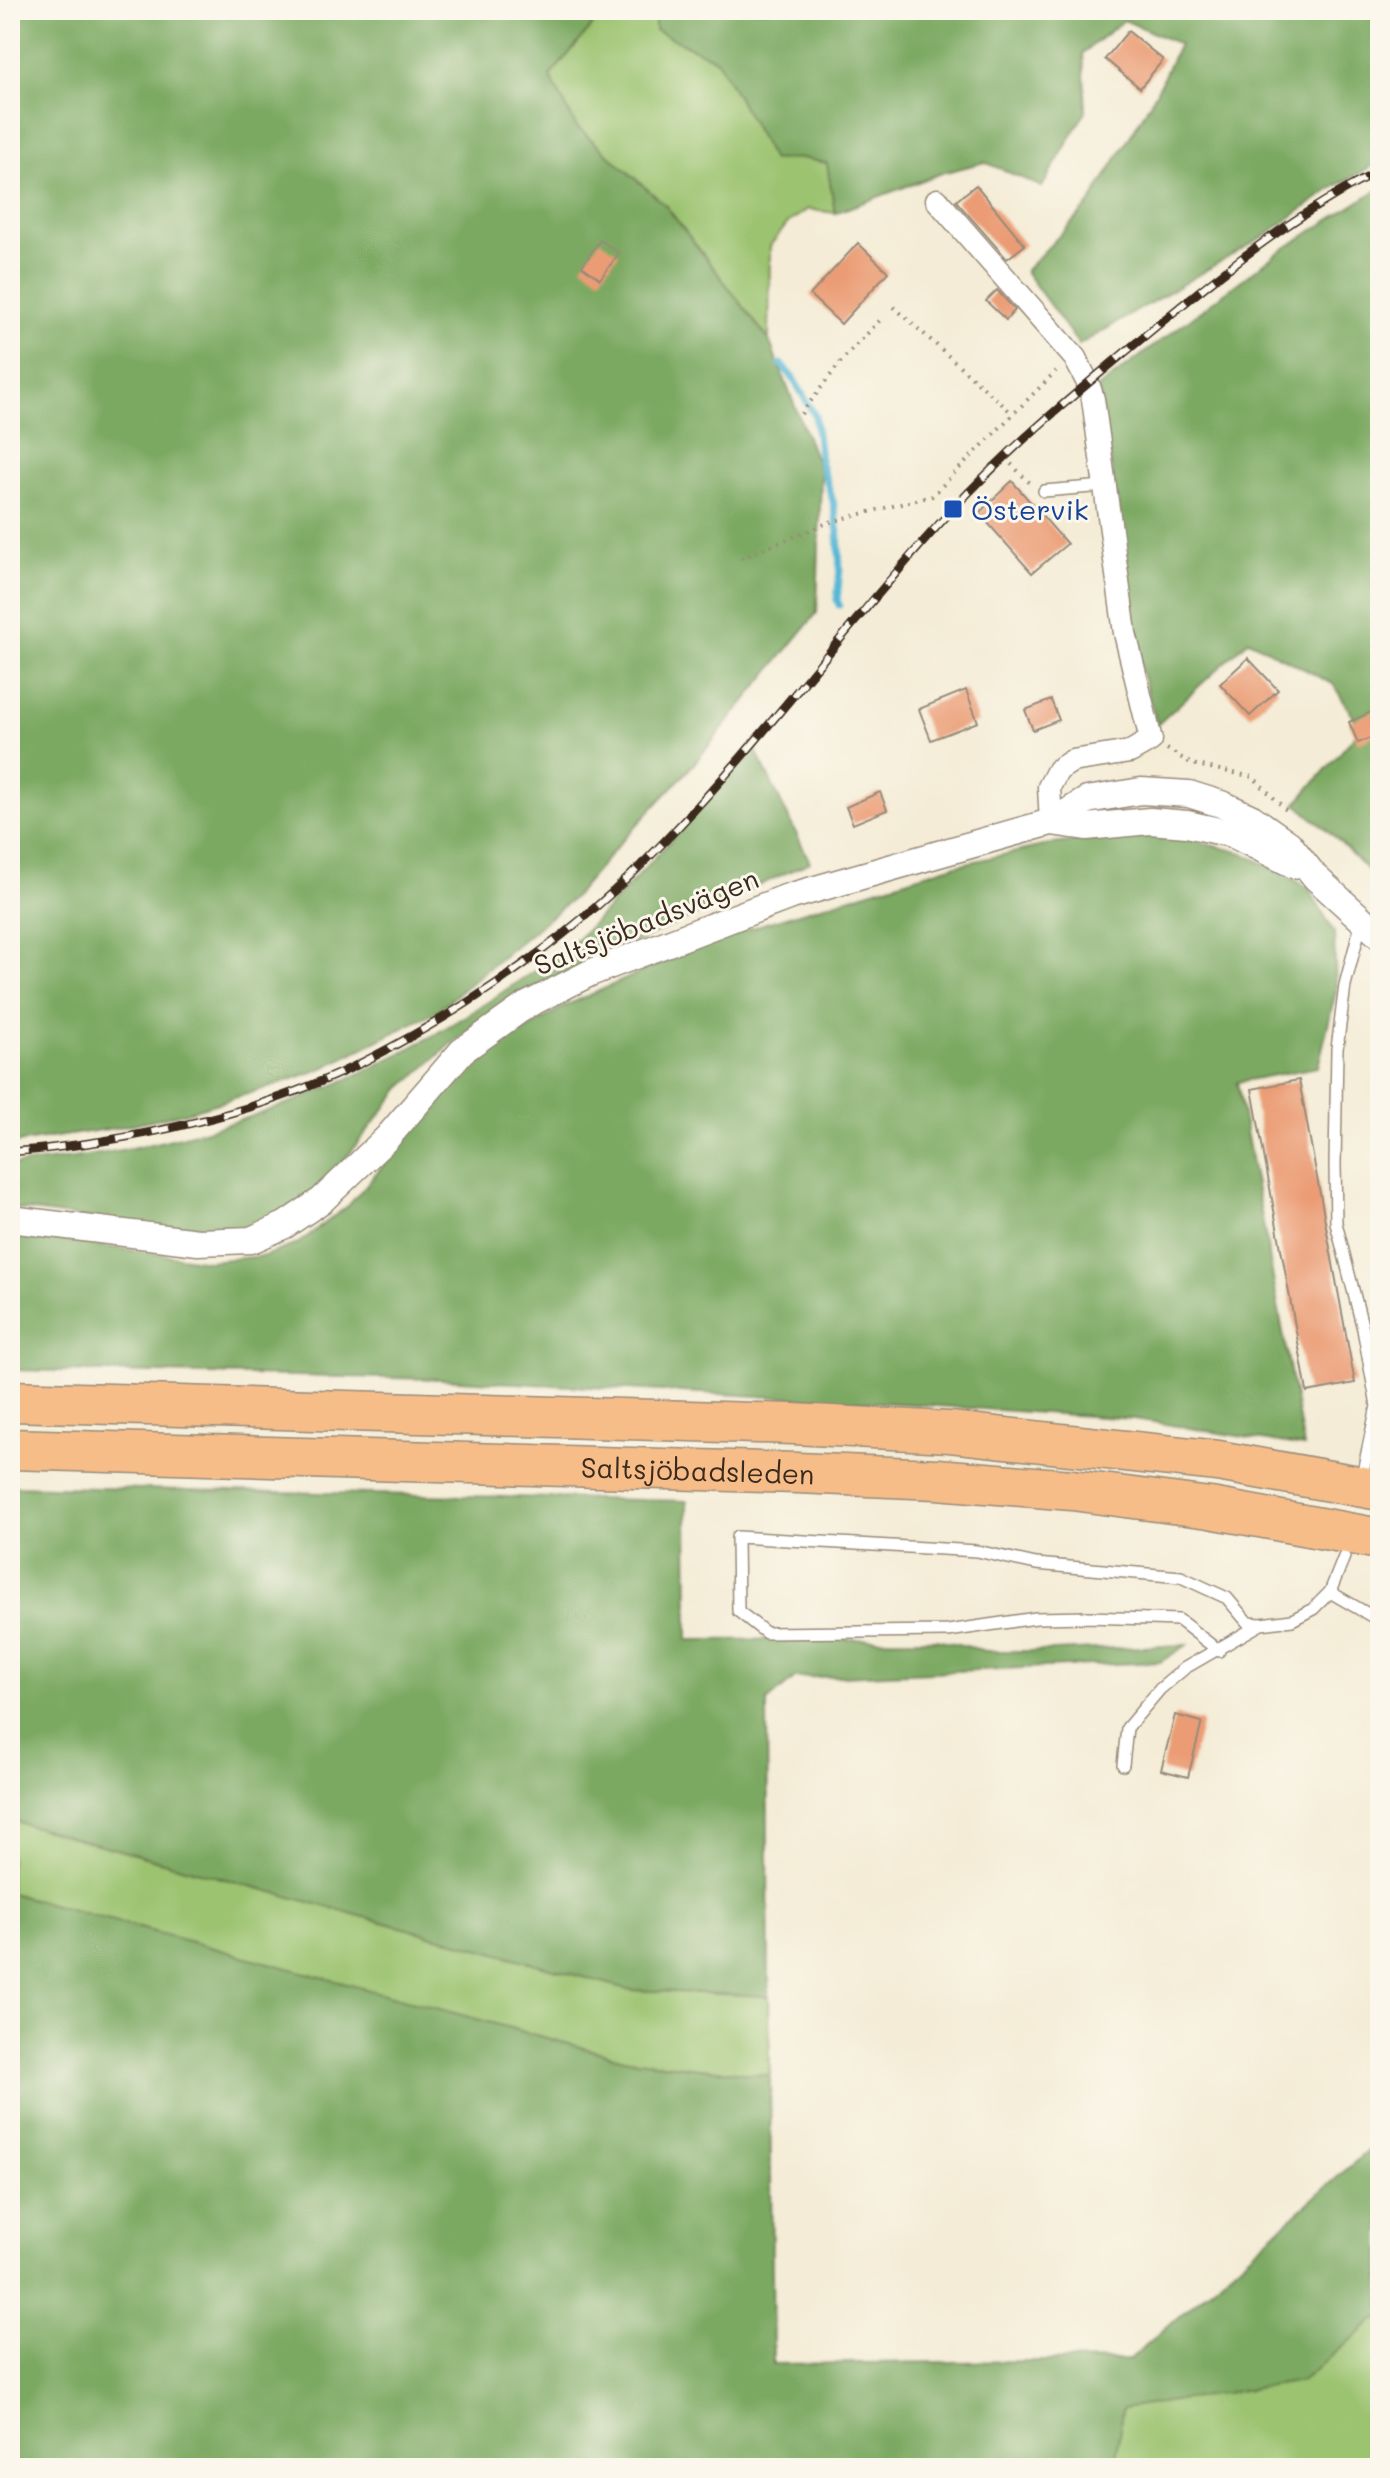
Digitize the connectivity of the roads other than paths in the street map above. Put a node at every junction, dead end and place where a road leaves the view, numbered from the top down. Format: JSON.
{"nodes":[{"id":1,"x":937,"y":200,"type":"dead end"},
{"id":2,"x":1104,"y":486,"type":"junction"},
{"id":3,"x":1044,"y":491,"type":"road end"},
{"id":4,"x":1051,"y":822,"type":"junction"},
{"id":5,"x":1371,"y":928,"type":"edge"},
{"id":6,"x":10,"y":1219,"type":"edge"},
{"id":7,"x":10,"y":1401,"type":"edge"},
{"id":8,"x":10,"y":1449,"type":"edge"},
{"id":9,"x":1372,"y":1478,"type":"edge"},
{"id":10,"x":1380,"y":1539,"type":"edge"},
{"id":11,"x":1344,"y":1557,"type":"dead end"},
{"id":12,"x":1330,"y":1592,"type":"junction"},
{"id":13,"x":1380,"y":1621,"type":"edge"},
{"id":14,"x":1261,"y":1624,"type":"junction"},
{"id":15,"x":1219,"y":1651,"type":"junction"},
{"id":16,"x":1123,"y":1765,"type":"dead end"}],
"edges":[{"from":1,"to":2,"type":"street"},
{"from":2,"to":3,"type":"lane"},
{"from":2,"to":4,"type":"street"},
{"from":4,"to":5,"type":"street","name":"Saltsjöbadsvägen"},
{"from":4,"to":6,"type":"street","name":"Saltsjöbadsvägen"},
{"from":5,"to":9,"type":"lane","name":"Saltsjöbadsvägen"},
{"from":7,"to":9,"type":"highway","name":"Saltsjöbadsleden"},
{"from":8,"to":10,"type":"highway","name":"Saltsjöbadsleden"},
{"from":11,"to":12,"type":"lane"},
{"from":12,"to":13,"type":"lane"},
{"from":12,"to":14,"type":"lane"},
{"from":14,"to":15,"type":"lane"},
{"from":14,"to":15,"type":"lane"},
{"from":15,"to":16,"type":"lane"}]}
